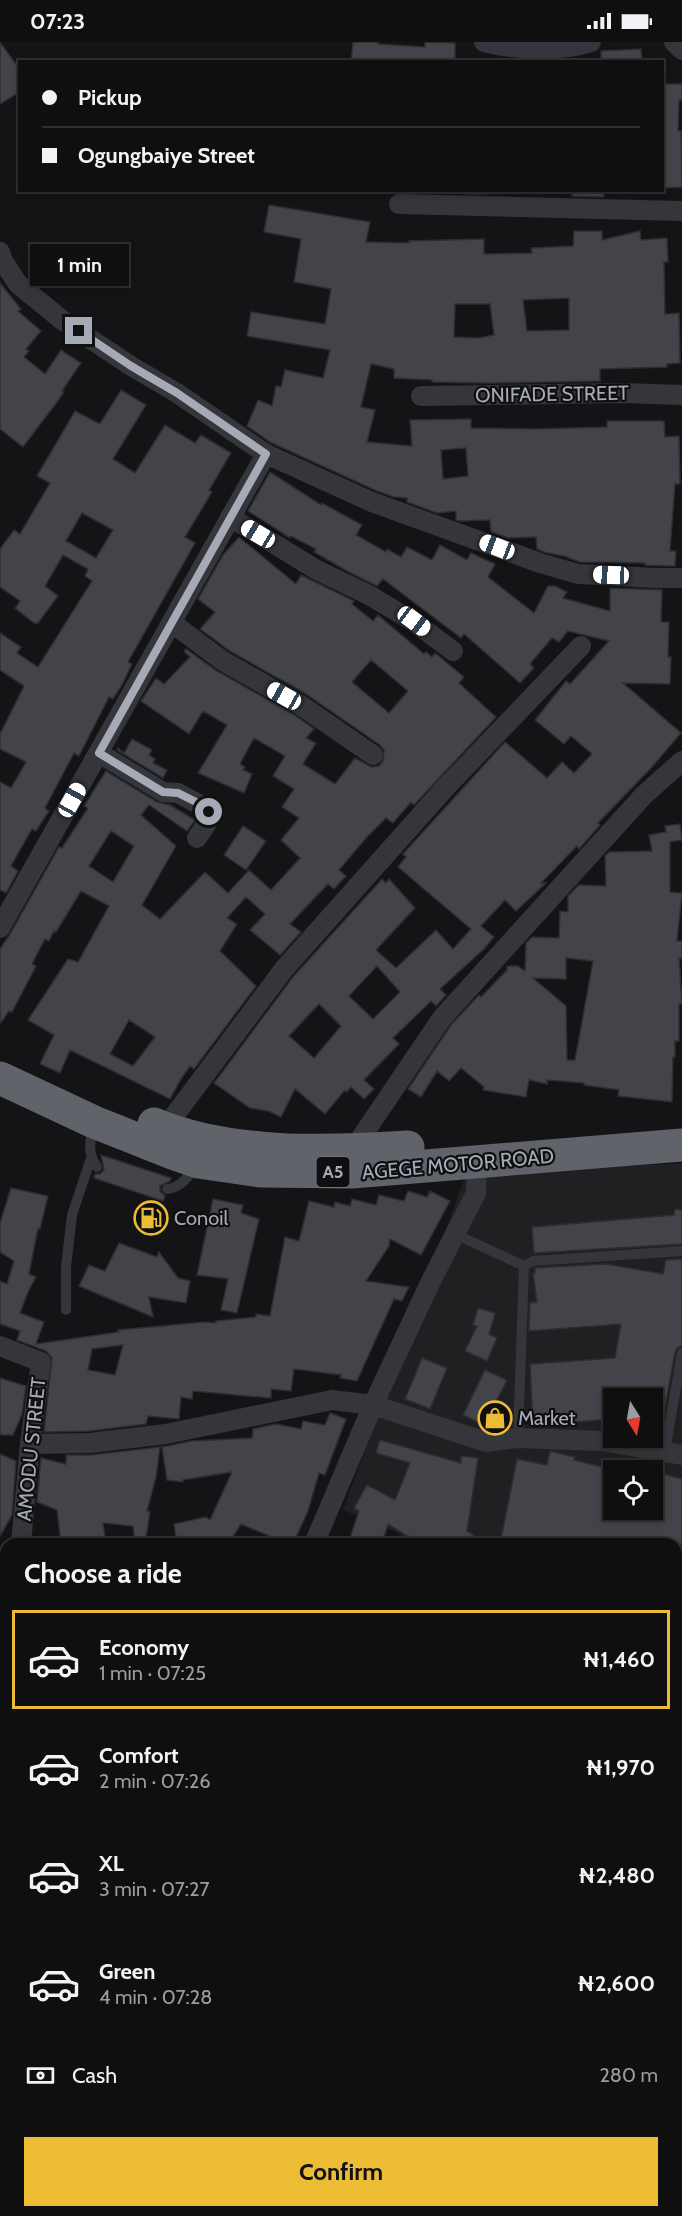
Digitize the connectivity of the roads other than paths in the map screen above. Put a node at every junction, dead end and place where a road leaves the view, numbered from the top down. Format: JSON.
{"nodes":[{"id":1,"x":484,"y":42,"type":"edge"},
{"id":2,"x":591,"y":42,"type":"edge"},
{"id":3,"x":674,"y":42,"type":"edge"},
{"id":4,"x":682,"y":50,"type":"edge"},
{"id":5,"x":399,"y":204,"type":"dead end"},
{"id":6,"x":682,"y":211,"type":"edge"},
{"id":7,"x":0,"y":252,"type":"edge"},
{"id":8,"x":682,"y":395,"type":"edge"},
{"id":9,"x":421,"y":396,"type":"dead end"},
{"id":10,"x":266,"y":454,"type":"junction"},
{"id":11,"x":230,"y":518,"type":"junction"},
{"id":12,"x":682,"y":578,"type":"edge"},
{"id":13,"x":171,"y":623,"type":"junction"},
{"id":14,"x":580,"y":646,"type":"dead end"},
{"id":15,"x":453,"y":651,"type":"dead end"},
{"id":16,"x":99,"y":753,"type":"junction"},
{"id":17,"x":374,"y":755,"type":"dead end"},
{"id":18,"x":682,"y":761,"type":"edge"},
{"id":19,"x":197,"y":838,"type":"dead end"},
{"id":20,"x":0,"y":928,"type":"edge"},
{"id":21,"x":0,"y":1055,"type":"edge"},
{"id":22,"x":0,"y":1078,"type":"edge"},
{"id":23,"x":94,"y":1122,"type":"junction"},
{"id":24,"x":682,"y":1125,"type":"edge"},
{"id":25,"x":165,"y":1128,"type":"junction"},
{"id":26,"x":682,"y":1145,"type":"edge"},
{"id":27,"x":354,"y":1148,"type":"junction"},
{"id":28,"x":198,"y":1162,"type":"junction"},
{"id":29,"x":477,"y":1163,"type":"junction"},
{"id":30,"x":167,"y":1189,"type":"dead end"},
{"id":31,"x":455,"y":1234,"type":"junction"},
{"id":32,"x":682,"y":1251,"type":"edge"},
{"id":33,"x":524,"y":1266,"type":"junction"},
{"id":34,"x":66,"y":1310,"type":"dead end"},
{"id":35,"x":0,"y":1346,"type":"edge"},
{"id":36,"x":682,"y":1353,"type":"edge"},
{"id":37,"x":373,"y":1405,"type":"junction"},
{"id":38,"x":518,"y":1438,"type":"junction"},
{"id":39,"x":30,"y":1444,"type":"junction"},
{"id":40,"x":673,"y":1453,"type":"edge"},
{"id":41,"x":22,"y":1538,"type":"edge"},
{"id":42,"x":317,"y":1538,"type":"edge"}],
"edges":[{"from":1,"to":2,"type":"street"},
{"from":3,"to":4,"type":"street"},
{"from":5,"to":6,"type":"street"},
{"from":7,"to":10,"type":"street"},
{"from":8,"to":9,"type":"street","name":"ONIFADE STREET"},
{"from":10,"to":11,"type":"street"},
{"from":10,"to":12,"type":"street"},
{"from":11,"to":13,"type":"street"},
{"from":11,"to":15,"type":"street"},
{"from":13,"to":16,"type":"street"},
{"from":13,"to":17,"type":"street"},
{"from":14,"to":25,"type":"street"},
{"from":16,"to":19,"type":"street"},
{"from":16,"to":20,"type":"street"},
{"from":18,"to":27,"type":"street"},
{"from":21,"to":25,"type":"highway","name":"AGEGE MOTOR ROAD","number":"A5"},
{"from":22,"to":23,"type":"highway","name":"AGEGE MOTOR ROAD","number":"A5"},
{"from":23,"to":28,"type":"highway","name":"AGEGE MOTOR ROAD","number":"A5"},
{"from":23,"to":34,"type":"lane"},
{"from":24,"to":27,"type":"highway","name":"AGEGE MOTOR ROAD","number":"A5"},
{"from":25,"to":27,"type":"highway","name":"AGEGE MOTOR ROAD","number":"A5"},
{"from":26,"to":29,"type":"highway","name":"AGEGE MOTOR ROAD","number":"A5"},
{"from":28,"to":29,"type":"highway","name":"AGEGE MOTOR ROAD","number":"A5"},
{"from":28,"to":30,"type":"lane"},
{"from":29,"to":31,"type":"street"},
{"from":31,"to":33,"type":"lane"},
{"from":31,"to":37,"type":"street"},
{"from":32,"to":33,"type":"lane"},
{"from":33,"to":38,"type":"lane"},
{"from":35,"to":39,"type":"street","name":"AMODU STREET"},
{"from":36,"to":40,"type":"lane"},
{"from":37,"to":38,"type":"street"},
{"from":37,"to":39,"type":"street"},
{"from":37,"to":42,"type":"street"},
{"from":38,"to":40,"type":"street"},
{"from":39,"to":41,"type":"street","name":"AMODU STREET"}]}
